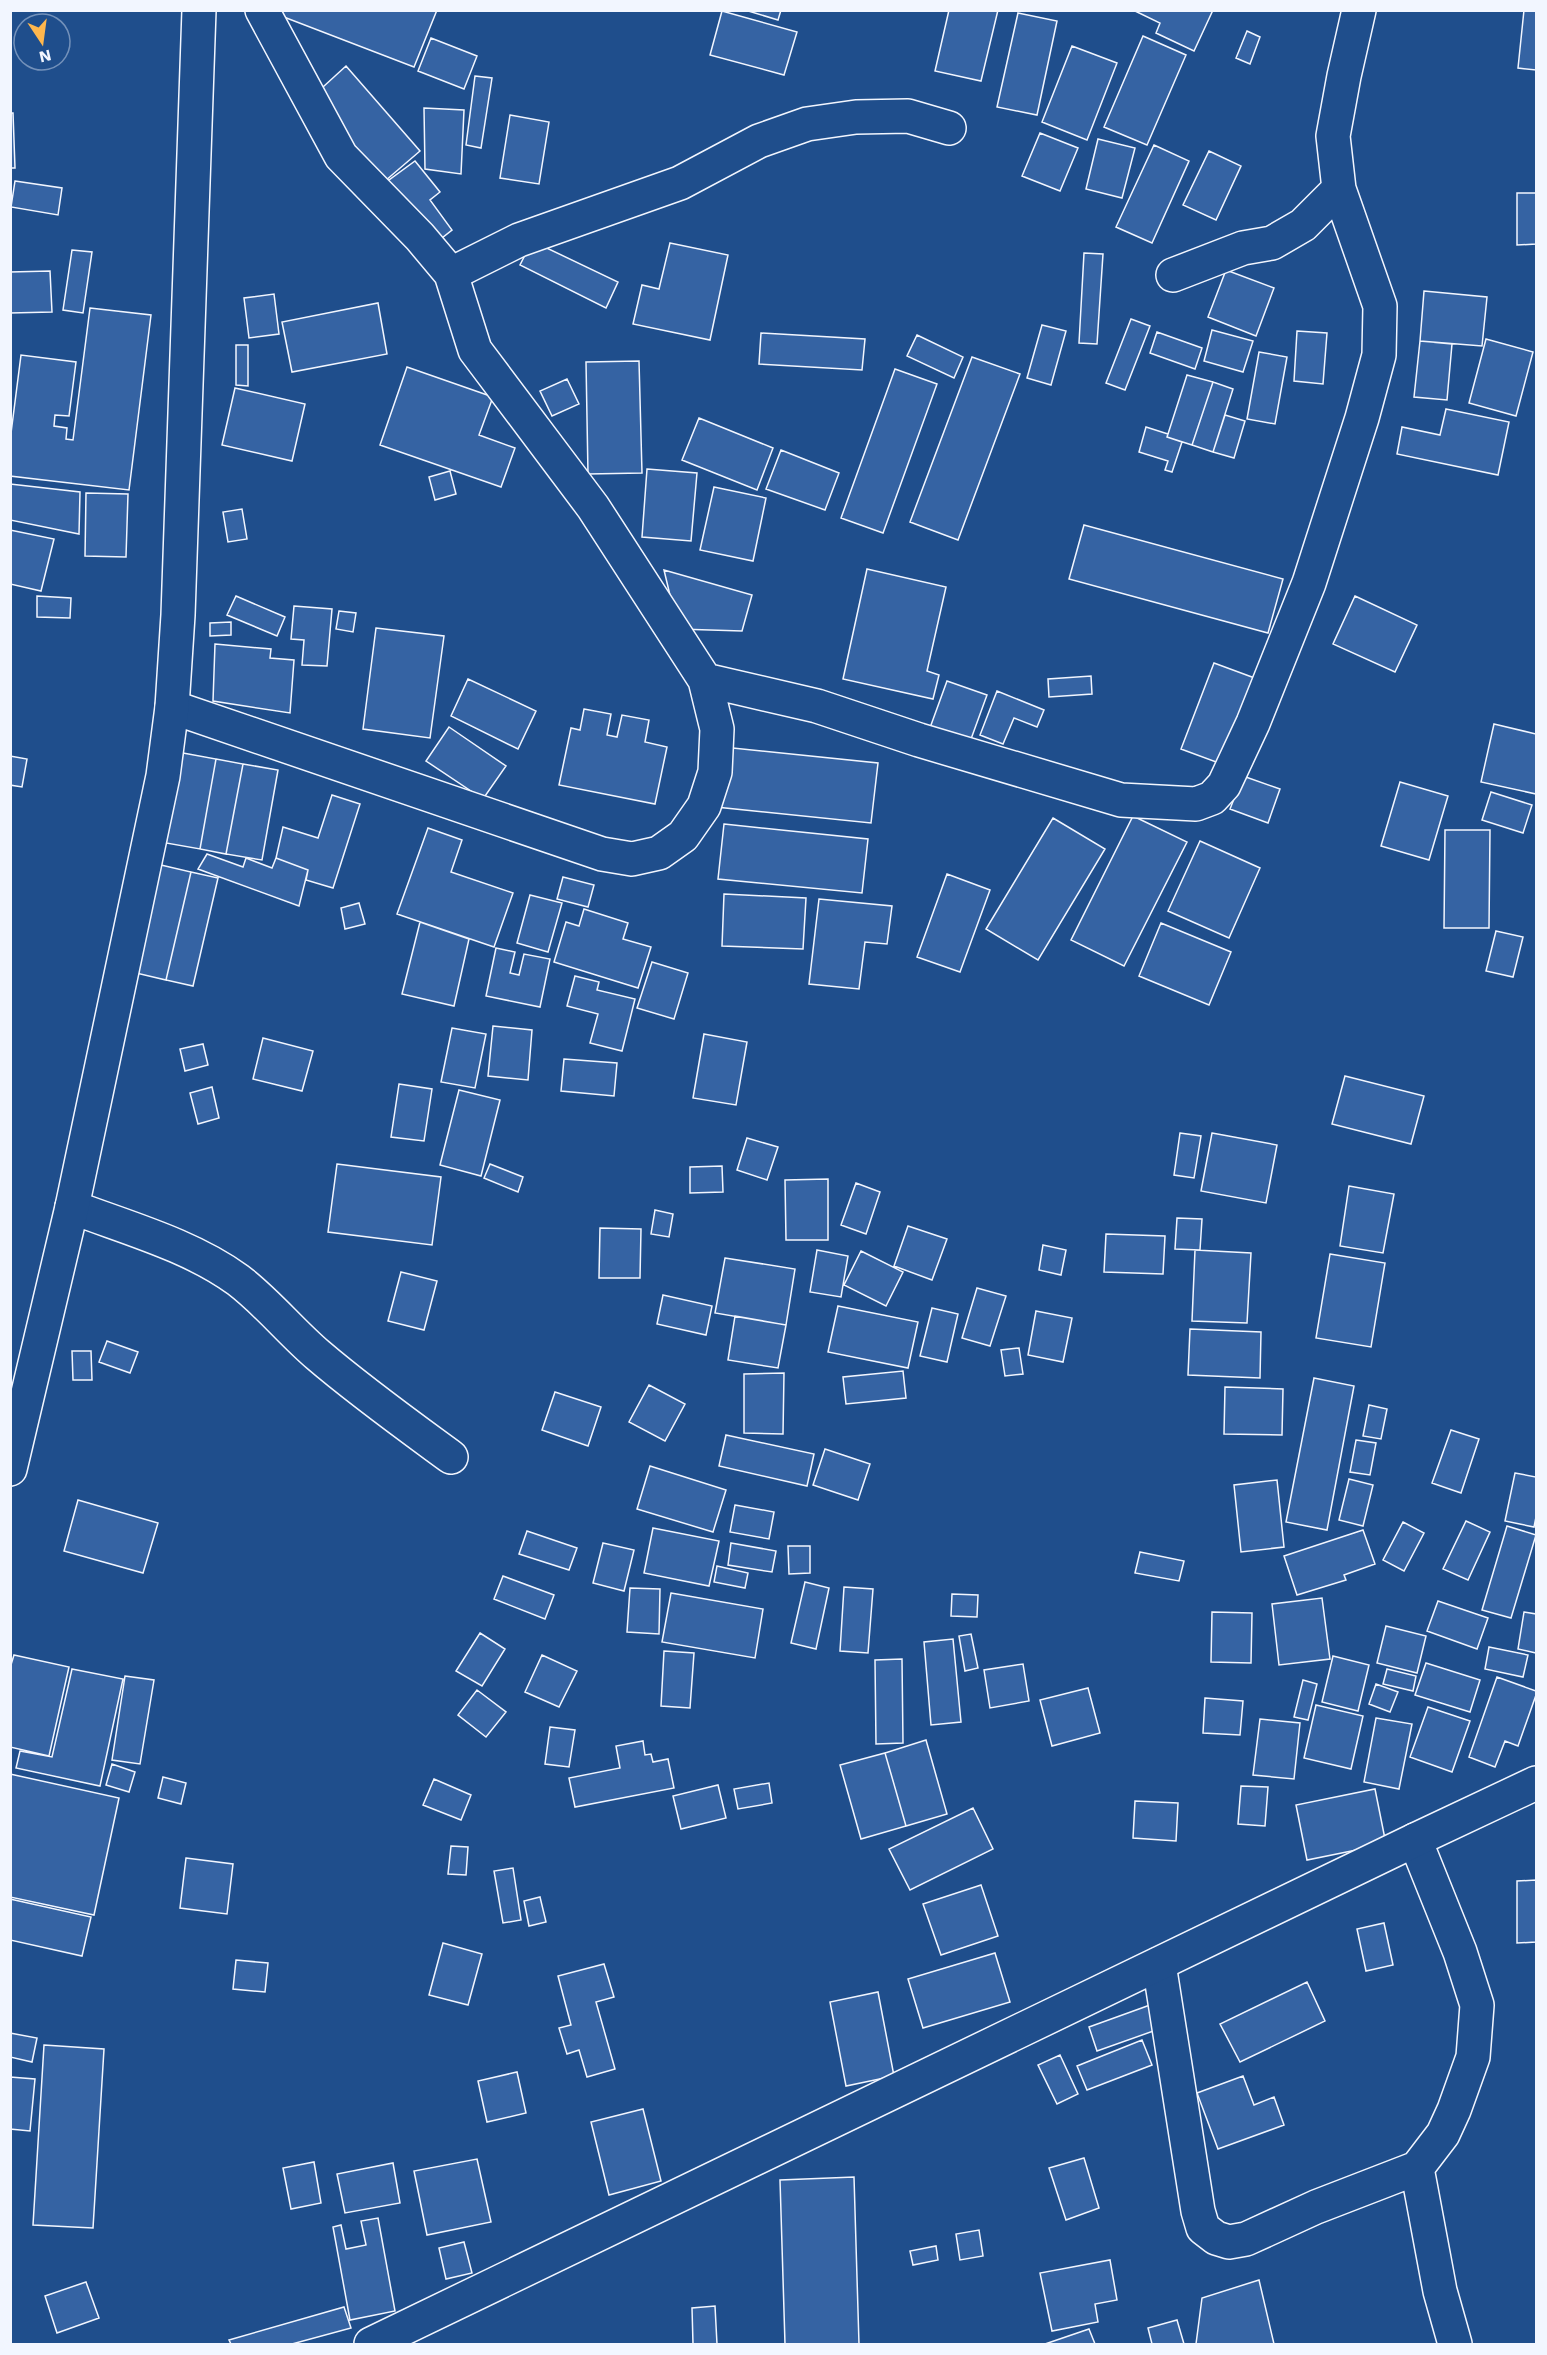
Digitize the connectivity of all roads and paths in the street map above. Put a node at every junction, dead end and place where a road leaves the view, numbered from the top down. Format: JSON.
{"nodes":[{"id":1,"x":199,"y":10,"type":"edge"},
{"id":2,"x":262,"y":10,"type":"edge"},
{"id":3,"x":1359,"y":10,"type":"edge"},
{"id":4,"x":949,"y":128,"type":"dead end"},
{"id":5,"x":1339,"y":189,"type":"junction"},
{"id":6,"x":450,"y":274,"type":"junction"},
{"id":7,"x":1173,"y":275,"type":"dead end"},
{"id":8,"x":705,"y":680,"type":"junction"},
{"id":9,"x":172,"y":707,"type":"junction"},
{"id":10,"x":72,"y":1207,"type":"junction"},
{"id":11,"x":451,"y":1457,"type":"dead end"},
{"id":12,"x":10,"y":1469,"type":"edge"},
{"id":13,"x":1536,"y":1783,"type":"edge"},
{"id":14,"x":1414,"y":1840,"type":"junction"},
{"id":15,"x":1159,"y":1964,"type":"junction"},
{"id":16,"x":1417,"y":2168,"type":"junction"},
{"id":17,"x":371,"y":2344,"type":"edge"},
{"id":18,"x":1455,"y":2344,"type":"edge"}],
"edges":[{"from":1,"to":9,"type":"street"},
{"from":2,"to":6,"type":"street"},
{"from":3,"to":5,"type":"street"},
{"from":4,"to":6,"type":"street"},
{"from":5,"to":7,"type":"street"},
{"from":5,"to":8,"type":"street"},
{"from":6,"to":8,"type":"street"},
{"from":8,"to":9,"type":"street"},
{"from":9,"to":10,"type":"street"},
{"from":10,"to":11,"type":"street"},
{"from":10,"to":12,"type":"street"},
{"from":13,"to":14,"type":"street"},
{"from":14,"to":15,"type":"street"},
{"from":14,"to":16,"type":"street"},
{"from":15,"to":16,"type":"street"},
{"from":15,"to":17,"type":"street"},
{"from":16,"to":18,"type":"street"}]}
